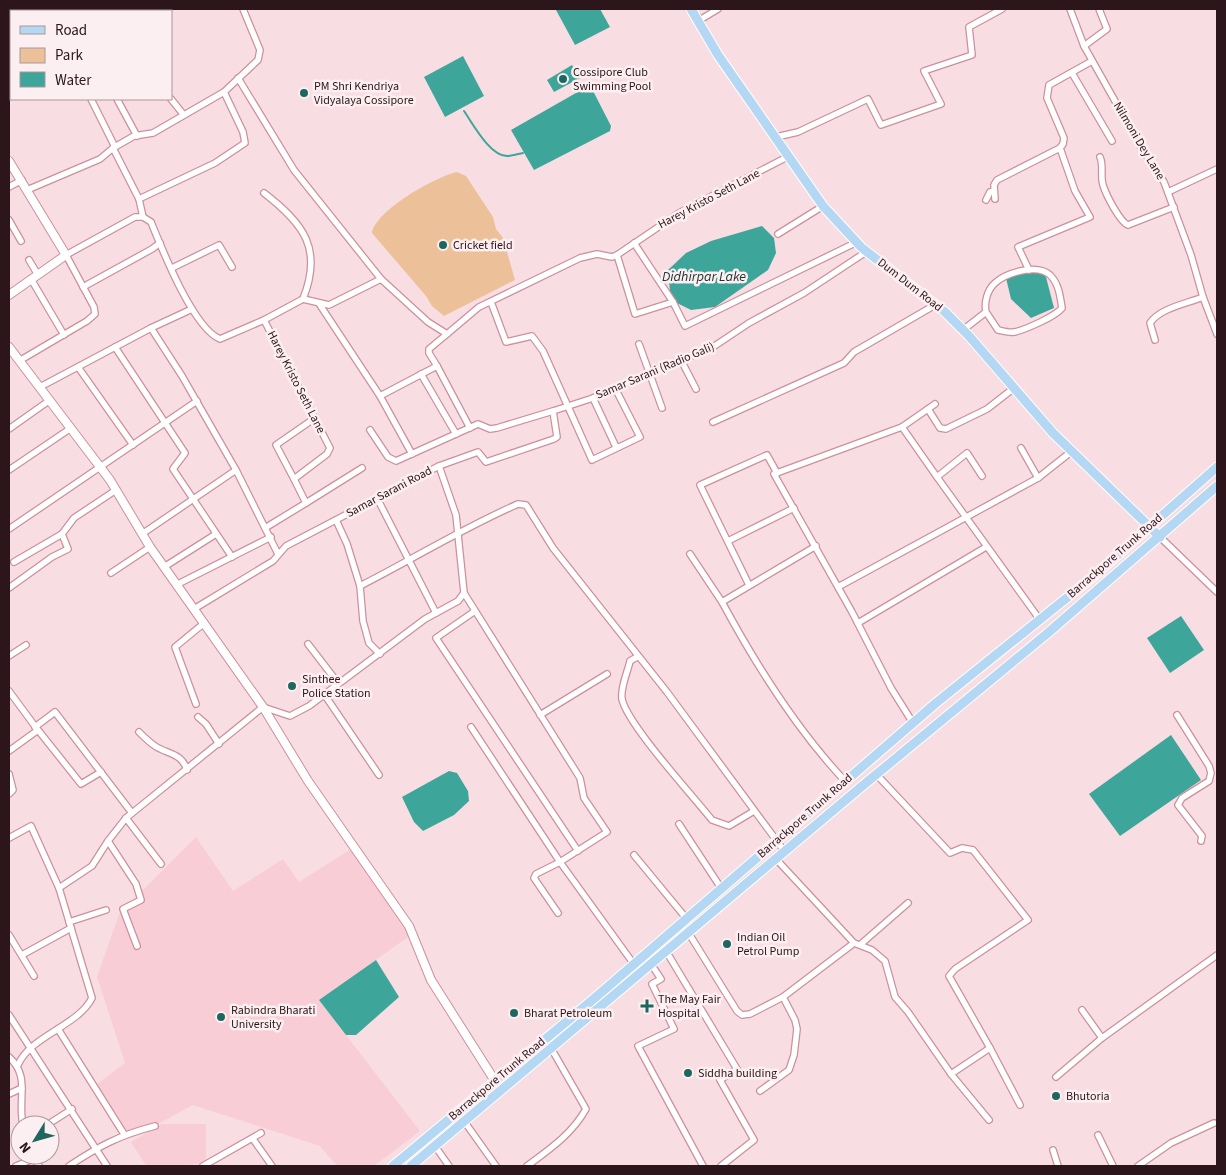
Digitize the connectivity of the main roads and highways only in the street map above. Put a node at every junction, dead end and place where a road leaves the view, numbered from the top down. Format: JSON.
{"nodes":[{"id":1,"x":691,"y":9,"type":"edge"},
{"id":2,"x":1217,"y":467,"type":"edge"},
{"id":3,"x":1217,"y":486,"type":"edge"},
{"id":4,"x":1149,"y":526,"type":"junction"},
{"id":5,"x":1160,"y":537,"type":"junction"},
{"id":6,"x":942,"y":698,"type":"junction"},
{"id":7,"x":952,"y":711,"type":"junction"},
{"id":8,"x":393,"y":1166,"type":"edge"},
{"id":9,"x":411,"y":1166,"type":"edge"}],
"edges":[{"from":1,"to":4,"type":"main road","name":"Dum Dum Road"},
{"from":2,"to":4,"type":"main road","name":"Barrackpore Trunk Road"},
{"from":3,"to":5,"type":"main road","name":"Barrackpore Trunk Road"},
{"from":4,"to":5,"type":"main road","name":"Dum Dum Road"},
{"from":4,"to":6,"type":"main road","name":"Barrackpore Trunk Road"},
{"from":5,"to":7,"type":"main road","name":"Barrackpore Trunk Road"},
{"from":6,"to":7,"type":"main road"},
{"from":6,"to":8,"type":"main road","name":"Barrackpore Trunk Road"},
{"from":7,"to":9,"type":"main road","name":"Barrackpore Trunk Road"}]}
